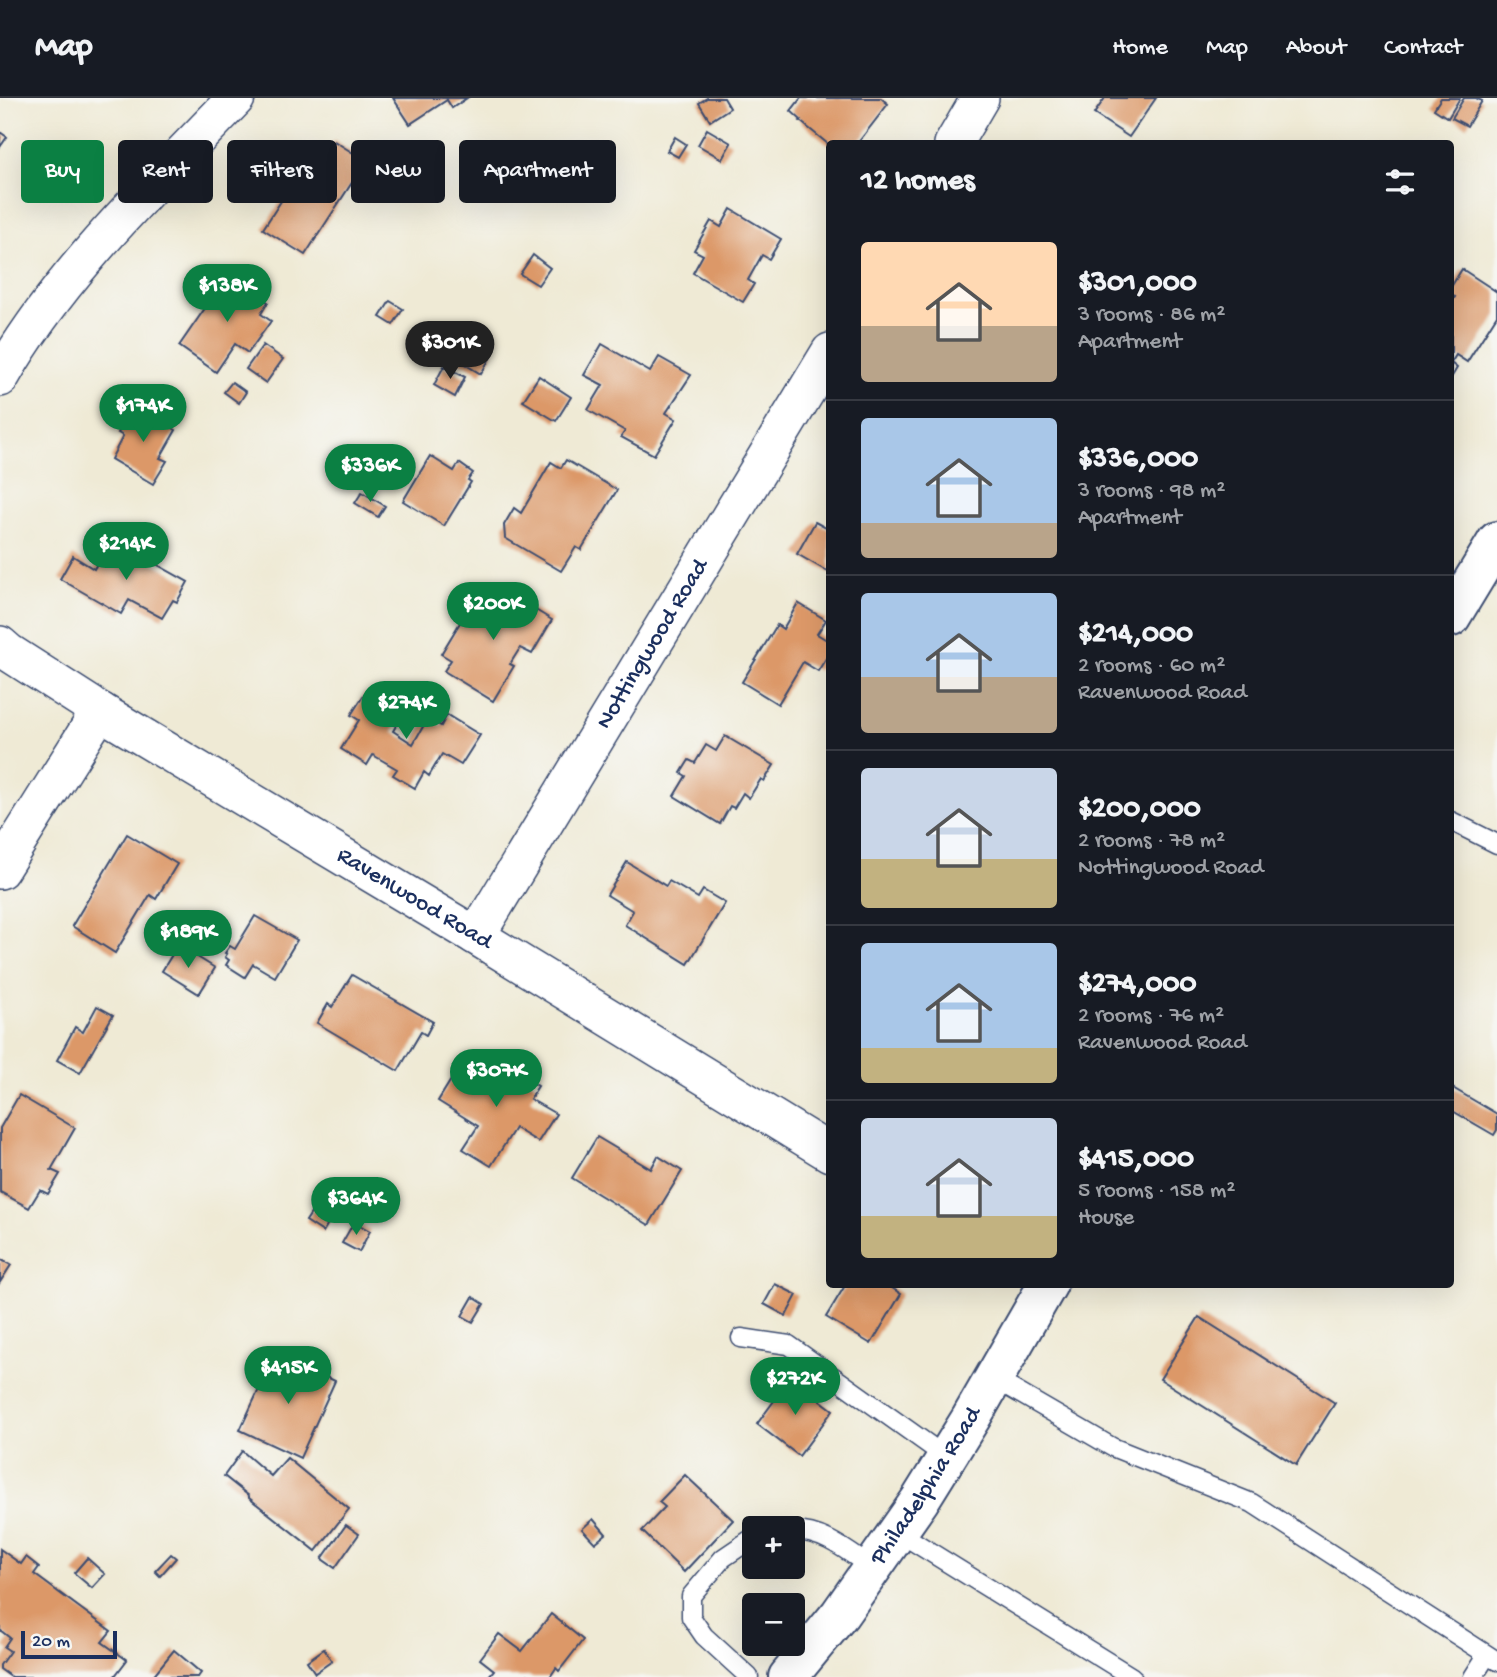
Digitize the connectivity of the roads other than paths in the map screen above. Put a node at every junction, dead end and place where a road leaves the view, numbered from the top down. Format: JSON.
{"nodes":[{"id":1,"x":236,"y":98,"type":"edge"},
{"id":2,"x":980,"y":98,"type":"edge"},
{"id":3,"x":955,"y":140,"type":"edge"},
{"id":4,"x":826,"y":366,"type":"edge"},
{"id":5,"x":0,"y":378,"type":"edge"},
{"id":6,"x":1497,"y":541,"type":"edge"},
{"id":7,"x":1454,"y":612,"type":"edge"},
{"id":8,"x":0,"y":645,"type":"edge"},
{"id":9,"x":100,"y":712,"type":"junction"},
{"id":10,"x":1454,"y":822,"type":"edge"},
{"id":11,"x":1497,"y":844,"type":"edge"},
{"id":12,"x":0,"y":870,"type":"edge"},
{"id":13,"x":476,"y":936,"type":"junction"},
{"id":14,"x":826,"y":1151,"type":"edge"},
{"id":15,"x":1044,"y":1288,"type":"edge"},
{"id":16,"x":741,"y":1338,"type":"dead end"},
{"id":17,"x":993,"y":1378,"type":"junction"},
{"id":18,"x":946,"y":1457,"type":"junction"},
{"id":19,"x":805,"y":1532,"type":"edge"},
{"id":20,"x":898,"y":1532,"type":"junction"},
{"id":21,"x":742,"y":1545,"type":"edge"},
{"id":22,"x":872,"y":1568,"type":"junction"},
{"id":23,"x":1492,"y":1658,"type":"edge"},
{"id":24,"x":749,"y":1677,"type":"edge"},
{"id":25,"x":788,"y":1677,"type":"edge"},
{"id":26,"x":1132,"y":1677,"type":"edge"},
{"id":27,"x":1473,"y":1677,"type":"edge"}],
"edges":[{"from":1,"to":5,"type":"street"},
{"from":2,"to":3,"type":"street"},
{"from":4,"to":13,"type":"street","name":"Nottingwood Road"},
{"from":6,"to":7,"type":"main road"},
{"from":8,"to":9,"type":"street","name":"Ravenwood Road"},
{"from":9,"to":12,"type":"street"},
{"from":9,"to":13,"type":"street","name":"Ravenwood Road"},
{"from":10,"to":11,"type":"lane"},
{"from":13,"to":14,"type":"street","name":"Ravenwood Road"},
{"from":15,"to":17,"type":"main road","name":"Philadelphia Road"},
{"from":16,"to":18,"type":"lane"},
{"from":17,"to":18,"type":"main road","name":"Philadelphia Road"},
{"from":17,"to":23,"type":"lane"},
{"from":18,"to":20,"type":"main road","name":"Philadelphia Road"},
{"from":19,"to":22,"type":"lane"},
{"from":20,"to":22,"type":"main road","name":"Philadelphia Road"},
{"from":20,"to":26,"type":"lane"},
{"from":21,"to":24,"type":"lane"},
{"from":22,"to":25,"type":"main road","name":"Philadelphia Road"},
{"from":23,"to":27,"type":"lane"}]}
